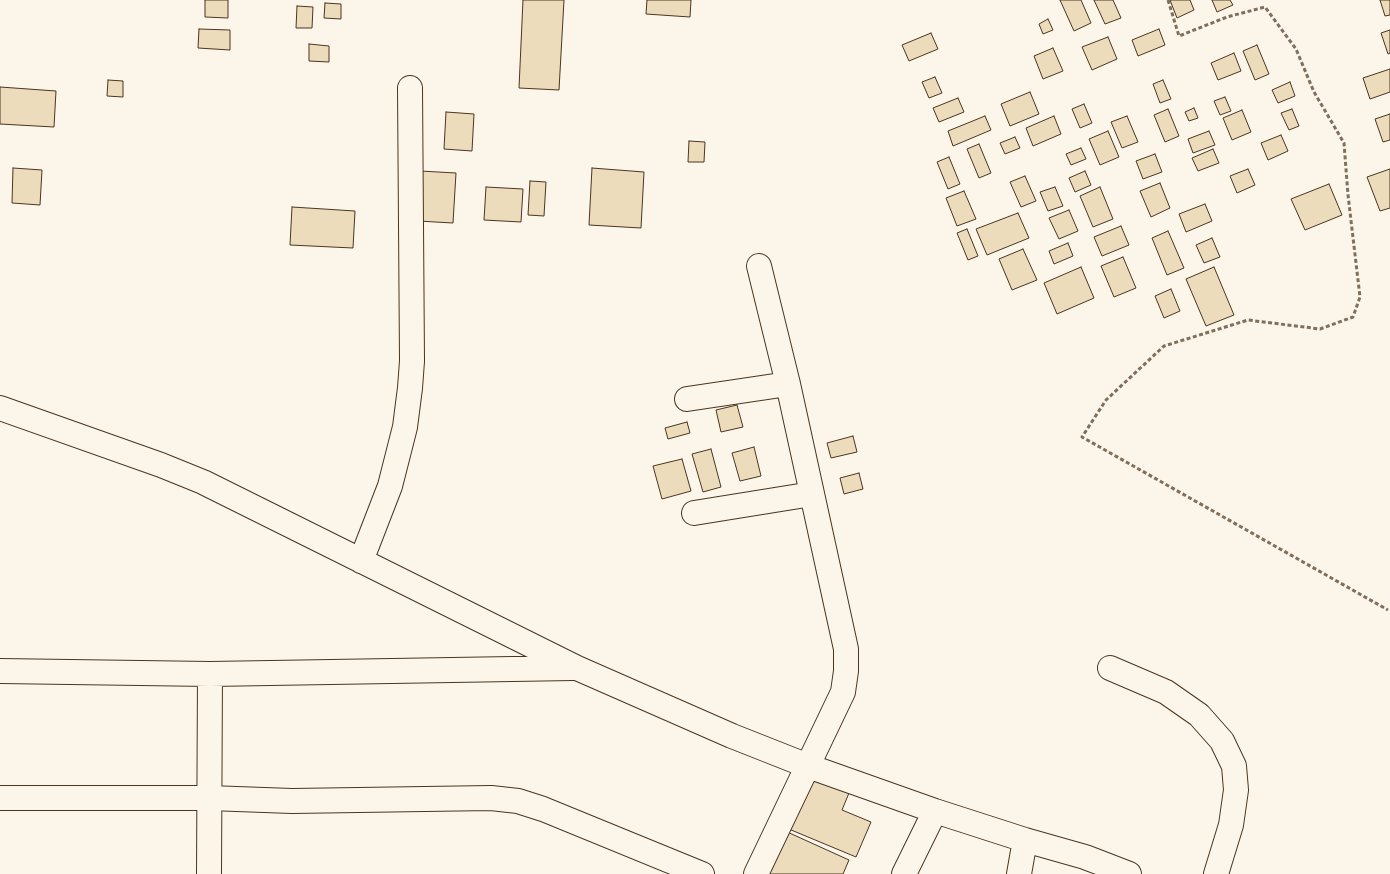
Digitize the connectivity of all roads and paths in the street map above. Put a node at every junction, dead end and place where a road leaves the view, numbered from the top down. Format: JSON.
{"nodes":[{"id":1,"x":1168,"y":0,"type":"edge"},
{"id":2,"x":410,"y":88,"type":"dead end"},
{"id":3,"x":759,"y":266,"type":"dead end"},
{"id":4,"x":788,"y":384,"type":"junction"},
{"id":5,"x":687,"y":399,"type":"dead end"},
{"id":6,"x":0,"y":408,"type":"edge"},
{"id":7,"x":812,"y":494,"type":"junction"},
{"id":8,"x":694,"y":513,"type":"dead end"},
{"id":9,"x":361,"y":561,"type":"junction"},
{"id":10,"x":1388,"y":610,"type":"dead end"},
{"id":11,"x":577,"y":668,"type":"junction"},
{"id":12,"x":1110,"y":668,"type":"dead end"},
{"id":13,"x":0,"y":671,"type":"edge"},
{"id":14,"x":210,"y":674,"type":"junction"},
{"id":15,"x":808,"y":766,"type":"junction"},
{"id":16,"x":0,"y":798,"type":"edge"},
{"id":17,"x":209,"y":798,"type":"junction"},
{"id":18,"x":935,"y":812,"type":"junction"},
{"id":19,"x":1025,"y":840,"type":"junction"},
{"id":20,"x":209,"y":874,"type":"edge"},
{"id":21,"x":702,"y":874,"type":"edge"},
{"id":22,"x":756,"y":874,"type":"edge"},
{"id":23,"x":904,"y":874,"type":"edge"},
{"id":24,"x":1019,"y":874,"type":"edge"},
{"id":25,"x":1130,"y":874,"type":"edge"},
{"id":26,"x":1216,"y":874,"type":"edge"}],
"edges":[{"from":1,"to":10,"type":"path"},
{"from":2,"to":9,"type":"street"},
{"from":3,"to":4,"type":"street"},
{"from":4,"to":5,"type":"street"},
{"from":4,"to":7,"type":"street"},
{"from":6,"to":9,"type":"street"},
{"from":7,"to":8,"type":"street"},
{"from":7,"to":15,"type":"street"},
{"from":9,"to":11,"type":"street"},
{"from":11,"to":14,"type":"street"},
{"from":11,"to":15,"type":"street"},
{"from":12,"to":26,"type":"street"},
{"from":13,"to":14,"type":"street"},
{"from":14,"to":17,"type":"street"},
{"from":15,"to":18,"type":"street"},
{"from":15,"to":22,"type":"street"},
{"from":16,"to":17,"type":"street"},
{"from":17,"to":20,"type":"street"},
{"from":17,"to":21,"type":"street"},
{"from":18,"to":19,"type":"street"},
{"from":18,"to":23,"type":"street"},
{"from":19,"to":24,"type":"street"},
{"from":19,"to":25,"type":"street"}]}
